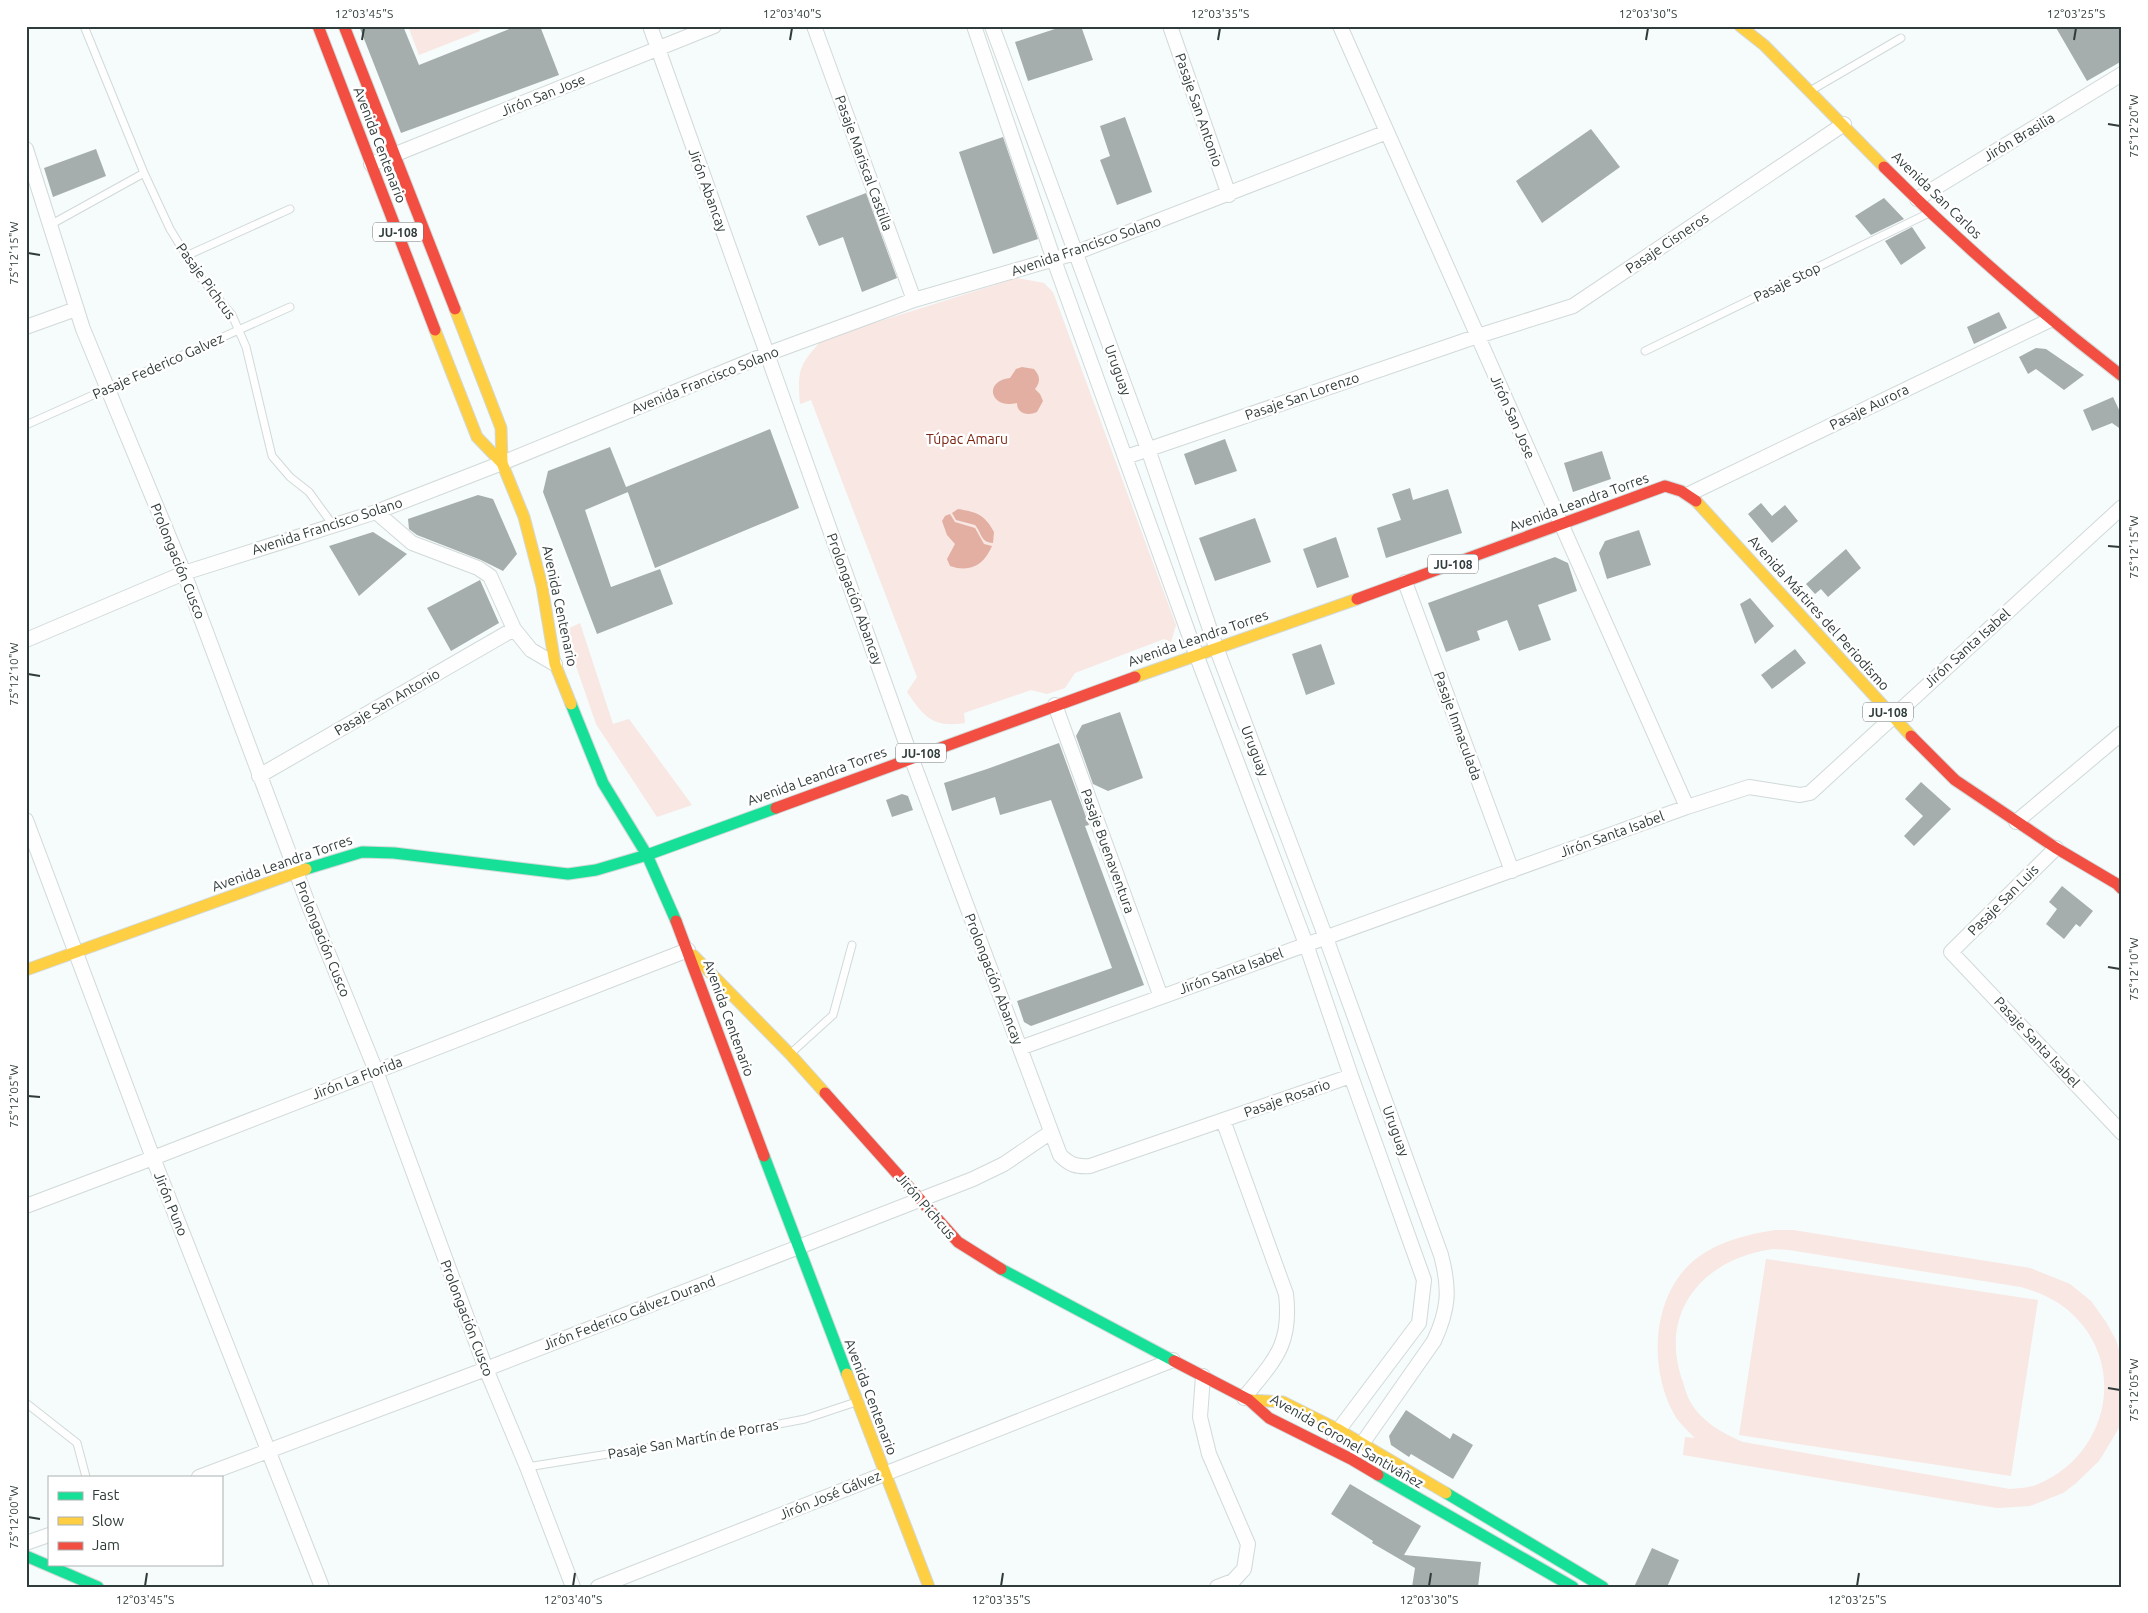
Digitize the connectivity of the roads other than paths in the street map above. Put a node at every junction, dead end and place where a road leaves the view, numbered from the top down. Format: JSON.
{"nodes":[{"id":1,"x":84,"y":26,"type":"edge"},
{"id":2,"x":318,"y":26,"type":"edge"},
{"id":3,"x":344,"y":26,"type":"edge"},
{"id":4,"x":650,"y":26,"type":"edge"},
{"id":5,"x":714,"y":26,"type":"edge"},
{"id":6,"x":814,"y":26,"type":"edge"},
{"id":7,"x":974,"y":26,"type":"edge"},
{"id":8,"x":992,"y":26,"type":"edge"},
{"id":9,"x":1170,"y":26,"type":"edge"},
{"id":10,"x":1340,"y":26,"type":"edge"},
{"id":11,"x":1740,"y":26,"type":"edge"},
{"id":12,"x":1901,"y":38,"type":"dead end"},
{"id":13,"x":658,"y":48,"type":"junction"},
{"id":14,"x":2122,"y":74,"type":"edge"},
{"id":15,"x":1810,"y":91,"type":"junction"},
{"id":16,"x":1844,"y":124,"type":"junction"},
{"id":17,"x":1387,"y":132,"type":"junction"},
{"id":18,"x":26,"y":149,"type":"edge"},
{"id":19,"x":395,"y":155,"type":"junction"},
{"id":20,"x":371,"y":164,"type":"junction"},
{"id":21,"x":144,"y":173,"type":"junction"},
{"id":22,"x":1229,"y":194,"type":"junction"},
{"id":23,"x":1917,"y":199,"type":"junction"},
{"id":24,"x":290,"y":209,"type":"dead end"},
{"id":25,"x":1930,"y":213,"type":"junction"},
{"id":26,"x":50,"y":225,"type":"junction"},
{"id":27,"x":1075,"y":253,"type":"junction"},
{"id":28,"x":186,"y":256,"type":"junction"},
{"id":29,"x":1054,"y":260,"type":"junction"},
{"id":30,"x":914,"y":300,"type":"junction"},
{"id":31,"x":290,"y":307,"type":"dead end"},
{"id":32,"x":76,"y":309,"type":"junction"},
{"id":33,"x":2050,"y":320,"type":"junction"},
{"id":34,"x":26,"y":327,"type":"edge"},
{"id":35,"x":239,"y":330,"type":"junction"},
{"id":36,"x":1478,"y":336,"type":"junction"},
{"id":37,"x":1645,"y":351,"type":"dead end"},
{"id":38,"x":767,"y":354,"type":"junction"},
{"id":39,"x":2122,"y":376,"type":"edge"},
{"id":40,"x":108,"y":388,"type":"junction"},
{"id":41,"x":26,"y":425,"type":"edge"},
{"id":42,"x":1148,"y":449,"type":"junction"},
{"id":43,"x":1126,"y":457,"type":"junction"},
{"id":44,"x":502,"y":463,"type":"junction"},
{"id":45,"x":1689,"y":494,"type":"junction"},
{"id":46,"x":2122,"y":507,"type":"edge"},
{"id":47,"x":376,"y":512,"type":"junction"},
{"id":48,"x":1561,"y":524,"type":"junction"},
{"id":49,"x":333,"y":525,"type":"junction"},
{"id":50,"x":184,"y":573,"type":"junction"},
{"id":51,"x":1405,"y":582,"type":"junction"},
{"id":52,"x":514,"y":629,"type":"junction"},
{"id":53,"x":26,"y":640,"type":"edge"},
{"id":54,"x":1216,"y":647,"type":"junction"},
{"id":55,"x":1196,"y":654,"type":"junction"},
{"id":56,"x":555,"y":664,"type":"junction"},
{"id":57,"x":1055,"y":705,"type":"junction"},
{"id":58,"x":1892,"y":716,"type":"junction"},
{"id":59,"x":2122,"y":733,"type":"edge"},
{"id":60,"x":911,"y":757,"type":"junction"},
{"id":61,"x":259,"y":776,"type":"junction"},
{"id":62,"x":1687,"y":807,"type":"junction"},
{"id":63,"x":26,"y":820,"type":"edge"},
{"id":64,"x":2016,"y":822,"type":"junction"},
{"id":65,"x":2056,"y":848,"type":"junction"},
{"id":66,"x":647,"y":855,"type":"junction"},
{"id":67,"x":1512,"y":871,"type":"junction"},
{"id":68,"x":296,"y":872,"type":"junction"},
{"id":69,"x":2120,"y":885,"type":"edge"},
{"id":70,"x":1326,"y":938,"type":"junction"},
{"id":71,"x":1306,"y":944,"type":"junction"},
{"id":72,"x":852,"y":946,"type":"dead end"},
{"id":73,"x":688,"y":950,"type":"junction"},
{"id":74,"x":76,"y":952,"type":"junction"},
{"id":75,"x":1951,"y":952,"type":"joint"},
{"id":76,"x":26,"y":970,"type":"edge"},
{"id":77,"x":1161,"y":997,"type":"junction"},
{"id":78,"x":1020,"y":1048,"type":"junction"},
{"id":79,"x":790,"y":1054,"type":"junction"},
{"id":80,"x":376,"y":1071,"type":"junction"},
{"id":81,"x":1351,"y":1076,"type":"junction"},
{"id":82,"x":1223,"y":1120,"type":"junction"},
{"id":83,"x":1051,"y":1132,"type":"junction"},
{"id":84,"x":2122,"y":1133,"type":"edge"},
{"id":85,"x":153,"y":1158,"type":"junction"},
{"id":86,"x":919,"y":1198,"type":"junction"},
{"id":87,"x":26,"y":1206,"type":"edge"},
{"id":88,"x":798,"y":1248,"type":"junction"},
{"id":89,"x":1173,"y":1360,"type":"junction"},
{"id":90,"x":486,"y":1369,"type":"junction"},
{"id":91,"x":1203,"y":1376,"type":"junction"},
{"id":92,"x":1246,"y":1399,"type":"junction"},
{"id":93,"x":856,"y":1402,"type":"junction"},
{"id":94,"x":26,"y":1403,"type":"edge"},
{"id":95,"x":1339,"y":1430,"type":"junction"},
{"id":96,"x":1362,"y":1444,"type":"junction"},
{"id":97,"x":1326,"y":1448,"type":"junction"},
{"id":98,"x":268,"y":1450,"type":"junction"},
{"id":99,"x":1351,"y":1459,"type":"junction"},
{"id":100,"x":527,"y":1467,"type":"junction"},
{"id":101,"x":884,"y":1474,"type":"junction"},
{"id":102,"x":86,"y":1476,"type":"edge"},
{"id":103,"x":202,"y":1476,"type":"edge"},
{"id":104,"x":1448,"y":1495,"type":"junction"},
{"id":105,"x":1439,"y":1511,"type":"junction"},
{"id":106,"x":48,"y":1535,"type":"edge"},
{"id":107,"x":26,"y":1544,"type":"edge"},
{"id":108,"x":26,"y":1556,"type":"edge"},
{"id":109,"x":48,"y":1565,"type":"edge"},
{"id":110,"x":49,"y":1566,"type":"edge"},
{"id":111,"x":1234,"y":1584,"type":"edge"},
{"id":112,"x":98,"y":1587,"type":"edge"},
{"id":113,"x":322,"y":1587,"type":"edge"},
{"id":114,"x":573,"y":1587,"type":"edge"},
{"id":115,"x":598,"y":1587,"type":"edge"},
{"id":116,"x":929,"y":1587,"type":"edge"},
{"id":117,"x":1217,"y":1587,"type":"edge"},
{"id":118,"x":1573,"y":1587,"type":"edge"},
{"id":119,"x":1603,"y":1587,"type":"edge"}],
"edges":[{"from":1,"to":21,"type":"lane","name":"Pasaje Pichcus"},
{"from":2,"to":20,"type":"main road","name":"Avenida Centenario","number":"JU-108"},
{"from":3,"to":19,"type":"main road","name":"Avenida Centenario","number":"JU-108"},
{"from":4,"to":13,"type":"street","name":"Jirón Abancay"},
{"from":5,"to":13,"type":"street","name":"Jirón San Jose"},
{"from":6,"to":30,"type":"street","name":"Pasaje Mariscal Castilla"},
{"from":7,"to":29,"type":"street","name":"Uruguay"},
{"from":8,"to":27,"type":"street","name":"Uruguay"},
{"from":9,"to":22,"type":"street","name":"Pasaje San Antonio"},
{"from":10,"to":17,"type":"street","name":"Jirón San Jose"},
{"from":11,"to":15,"type":"main road","name":"Avenida San Carlos"},
{"from":12,"to":15,"type":"lane"},
{"from":13,"to":19,"type":"street","name":"Jirón San Jose"},
{"from":13,"to":38,"type":"street","name":"Jirón Abancay"},
{"from":14,"to":23,"type":"street","name":"Jirón Brasilia"},
{"from":15,"to":16,"type":"main road","name":"Avenida San Carlos"},
{"from":16,"to":23,"type":"main road","name":"Avenida San Carlos"},
{"from":16,"to":36,"type":"street","name":"Pasaje Cisneros"},
{"from":17,"to":22,"type":"street","name":"Avenida Francisco Solano"},
{"from":17,"to":36,"type":"street","name":"Jirón San Jose"},
{"from":18,"to":26,"type":"street","name":"Prolongación Cusco"},
{"from":19,"to":20,"type":"street","name":"Jirón San Jose"},
{"from":19,"to":44,"type":"main road","name":"Avenida Centenario","number":"JU-108"},
{"from":20,"to":44,"type":"main road","name":"Avenida Centenario","number":"JU-108"},
{"from":21,"to":26,"type":"lane"},
{"from":21,"to":28,"type":"lane","name":"Pasaje Pichcus"},
{"from":22,"to":27,"type":"street","name":"Avenida Francisco Solano"},
{"from":23,"to":25,"type":"main road","name":"Avenida San Carlos"},
{"from":24,"to":28,"type":"lane"},
{"from":25,"to":33,"type":"main road","name":"Avenida San Carlos"},
{"from":25,"to":37,"type":"lane","name":"Pasaje Stop"},
{"from":26,"to":32,"type":"street","name":"Prolongación Cusco"},
{"from":27,"to":29,"type":"street","name":"Avenida Francisco Solano"},
{"from":27,"to":42,"type":"street","name":"Uruguay"},
{"from":28,"to":35,"type":"lane","name":"Pasaje Pichcus"},
{"from":29,"to":30,"type":"street","name":"Avenida Francisco Solano"},
{"from":29,"to":43,"type":"street","name":"Uruguay"},
{"from":30,"to":38,"type":"street","name":"Avenida Francisco Solano"},
{"from":31,"to":35,"type":"lane","name":"Pasaje Federico Galvez"},
{"from":32,"to":34,"type":"street"},
{"from":32,"to":40,"type":"street","name":"Prolongación Cusco"},
{"from":33,"to":39,"type":"main road","name":"Avenida San Carlos"},
{"from":33,"to":45,"type":"street","name":"Pasaje Aurora"},
{"from":35,"to":40,"type":"lane","name":"Pasaje Federico Galvez"},
{"from":35,"to":49,"type":"lane","name":"Pasaje Pichcus"},
{"from":36,"to":42,"type":"street","name":"Pasaje San Lorenzo"},
{"from":36,"to":48,"type":"street","name":"Jirón San Jose"},
{"from":38,"to":44,"type":"street","name":"Avenida Francisco Solano"},
{"from":38,"to":60,"type":"street","name":"Prolongación Abancay"},
{"from":40,"to":41,"type":"lane","name":"Pasaje Federico Galvez"},
{"from":40,"to":50,"type":"street","name":"Prolongación Cusco"},
{"from":42,"to":43,"type":"street","name":"Pasaje San Lorenzo"},
{"from":42,"to":54,"type":"street","name":"Uruguay"},
{"from":43,"to":55,"type":"street","name":"Uruguay"},
{"from":44,"to":47,"type":"street","name":"Avenida Francisco Solano"},
{"from":44,"to":56,"type":"main road","name":"Avenida Centenario","number":"JU-108"},
{"from":45,"to":48,"type":"main road","name":"Avenida Leandra Torres","number":"JU-108"},
{"from":45,"to":58,"type":"main road","name":"Avenida Mártires del Periodismo","number":"JU-108"},
{"from":46,"to":58,"type":"street","name":"Jirón Santa Isabel"},
{"from":47,"to":49,"type":"street","name":"Avenida Francisco Solano"},
{"from":47,"to":52,"type":"street"},
{"from":48,"to":51,"type":"main road","name":"Avenida Leandra Torres","number":"JU-108"},
{"from":48,"to":62,"type":"street","name":"Jirón San Jose"},
{"from":49,"to":50,"type":"street","name":"Avenida Francisco Solano"},
{"from":50,"to":53,"type":"street","name":"Avenida Francisco Solano"},
{"from":50,"to":61,"type":"street","name":"Prolongación Cusco"},
{"from":51,"to":54,"type":"main road","name":"Avenida Leandra Torres","number":"JU-108"},
{"from":51,"to":67,"type":"street","name":"Pasaje Inmaculada"},
{"from":52,"to":56,"type":"street"},
{"from":52,"to":61,"type":"street","name":"Pasaje San Antonio"},
{"from":54,"to":55,"type":"main road","name":"Avenida Leandra Torres","number":"JU-108"},
{"from":54,"to":70,"type":"street","name":"Uruguay"},
{"from":55,"to":57,"type":"main road","name":"Avenida Leandra Torres","number":"JU-108"},
{"from":55,"to":71,"type":"street","name":"Uruguay"},
{"from":56,"to":66,"type":"main road","name":"Avenida Centenario","number":"JU-108"},
{"from":57,"to":60,"type":"main road","name":"Avenida Leandra Torres","number":"JU-108"},
{"from":57,"to":77,"type":"street","name":"Pasaje Buenaventura"},
{"from":58,"to":62,"type":"street","name":"Jirón Santa Isabel"},
{"from":58,"to":64,"type":"main road","name":"Avenida Mártires del Periodismo","number":"JU-108"},
{"from":59,"to":64,"type":"street"},
{"from":60,"to":66,"type":"main road","name":"Avenida Leandra Torres","number":"JU-108"},
{"from":60,"to":78,"type":"street","name":"Prolongación Abancay"},
{"from":61,"to":68,"type":"street","name":"Prolongación Cusco"},
{"from":62,"to":67,"type":"street","name":"Jirón Santa Isabel"},
{"from":63,"to":74,"type":"street","name":"Jirón Puno"},
{"from":64,"to":65,"type":"main road","name":"Avenida Mártires del Periodismo","number":"JU-108"},
{"from":65,"to":69,"type":"main road","name":"Avenida Mártires del Periodismo","number":"JU-108"},
{"from":65,"to":75,"type":"street","name":"Pasaje San Luis"},
{"from":66,"to":68,"type":"main road","name":"Avenida Leandra Torres"},
{"from":66,"to":73,"type":"main road","name":"Avenida Centenario"},
{"from":67,"to":70,"type":"street","name":"Jirón Santa Isabel"},
{"from":68,"to":74,"type":"main road","name":"Avenida Leandra Torres"},
{"from":68,"to":80,"type":"street","name":"Prolongación Cusco"},
{"from":70,"to":71,"type":"street","name":"Jirón Santa Isabel"},
{"from":70,"to":96,"type":"street","name":"Uruguay"},
{"from":71,"to":77,"type":"street","name":"Jirón Santa Isabel"},
{"from":71,"to":81,"type":"street","name":"Uruguay"},
{"from":72,"to":79,"type":"lane"},
{"from":73,"to":79,"type":"main road","name":"Jirón Pichcus"},
{"from":73,"to":80,"type":"street","name":"Jirón La Florida"},
{"from":73,"to":88,"type":"main road","name":"Avenida Centenario"},
{"from":74,"to":76,"type":"main road","name":"Avenida Leandra Torres"},
{"from":74,"to":85,"type":"street","name":"Jirón Puno"},
{"from":75,"to":84,"type":"street","name":"Pasaje Santa Isabel"},
{"from":77,"to":78,"type":"street","name":"Jirón Santa Isabel"},
{"from":78,"to":83,"type":"street","name":"Prolongación Abancay"},
{"from":79,"to":86,"type":"main road","name":"Jirón Pichcus"},
{"from":80,"to":85,"type":"street","name":"Jirón La Florida"},
{"from":80,"to":90,"type":"street","name":"Prolongación Cusco"},
{"from":81,"to":82,"type":"street","name":"Pasaje Rosario"},
{"from":81,"to":95,"type":"street","name":"Uruguay"},
{"from":82,"to":83,"type":"street","name":"Prolongación Abancay"},
{"from":82,"to":92,"type":"street"},
{"from":83,"to":86,"type":"street","name":"Jirón Federico Gálvez Durand"},
{"from":85,"to":87,"type":"street","name":"Jirón La Florida"},
{"from":85,"to":98,"type":"street","name":"Jirón Puno"},
{"from":86,"to":88,"type":"street","name":"Jirón Federico Gálvez Durand"},
{"from":86,"to":89,"type":"main road","name":"Jirón Pichcus"},
{"from":88,"to":90,"type":"street","name":"Jirón Federico Gálvez Durand"},
{"from":88,"to":93,"type":"main road","name":"Avenida Centenario"},
{"from":89,"to":91,"type":"main road","name":"Jirón Pichcus"},
{"from":89,"to":101,"type":"street","name":"Jirón José Gálvez"},
{"from":90,"to":98,"type":"street","name":"Jirón Federico Gálvez Durand"},
{"from":90,"to":100,"type":"street","name":"Prolongación Cusco"},
{"from":91,"to":92,"type":"main road","name":"Jirón Pichcus"},
{"from":91,"to":111,"type":"street"},
{"from":92,"to":95,"type":"main road","name":"Avenida Coronel Santiváñez"},
{"from":92,"to":97,"type":"main road","name":"Avenida Coronel Santiváñez"},
{"from":93,"to":100,"type":"lane","name":"Pasaje San Martín de Porras"},
{"from":93,"to":101,"type":"main road","name":"Avenida Centenario"},
{"from":94,"to":102,"type":"lane"},
{"from":95,"to":96,"type":"main road","name":"Avenida Coronel Santiváñez"},
{"from":95,"to":97,"type":"street","name":"Uruguay"},
{"from":96,"to":99,"type":"street","name":"Uruguay"},
{"from":96,"to":104,"type":"main road","name":"Avenida Coronel Santiváñez"},
{"from":97,"to":99,"type":"main road","name":"Avenida Coronel Santiváñez"},
{"from":98,"to":103,"type":"street","name":"Jirón Federico Gálvez Durand"},
{"from":98,"to":113,"type":"street","name":"Jirón Puno"},
{"from":99,"to":105,"type":"main road","name":"Avenida Coronel Santiváñez"},
{"from":100,"to":114,"type":"street","name":"Prolongación Cusco"},
{"from":101,"to":115,"type":"street","name":"Jirón José Gálvez"},
{"from":101,"to":116,"type":"main road","name":"Avenida Centenario"},
{"from":104,"to":105,"type":"main road"},
{"from":104,"to":119,"type":"main road","name":"Avenida Coronel Santiváñez"},
{"from":105,"to":118,"type":"main road","name":"Avenida Coronel Santiváñez"},
{"from":106,"to":107,"type":"street"},
{"from":108,"to":109,"type":"main road"},
{"from":110,"to":112,"type":"main road"},
{"from":111,"to":117,"type":"street"}]}
